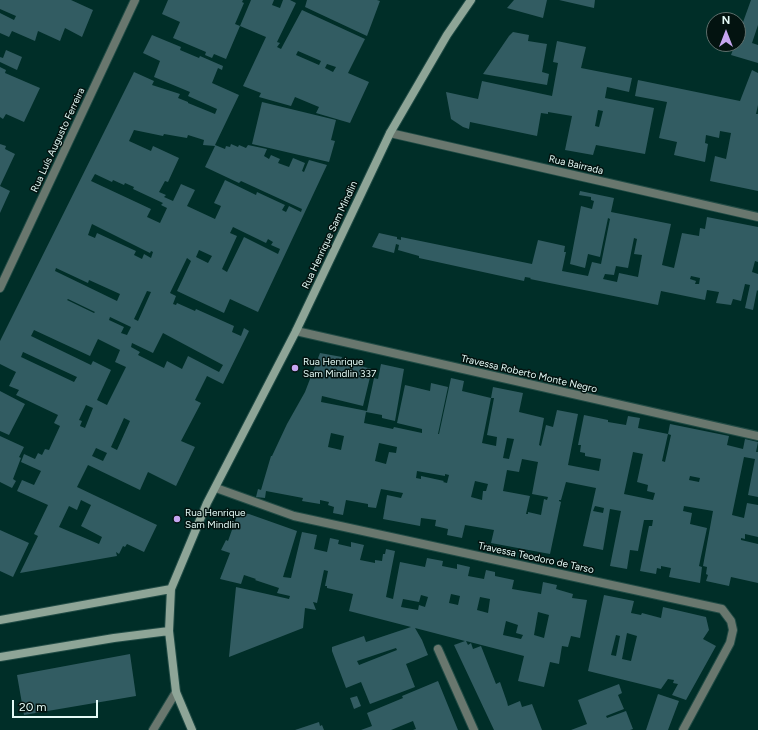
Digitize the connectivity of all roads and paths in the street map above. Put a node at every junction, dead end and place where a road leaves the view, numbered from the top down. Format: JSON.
{"nodes":[{"id":1,"x":135,"y":0,"type":"edge"},
{"id":2,"x":471,"y":0,"type":"edge"},
{"id":3,"x":390,"y":133,"type":"junction"},
{"id":4,"x":758,"y":217,"type":"edge"},
{"id":5,"x":0,"y":288,"type":"edge"},
{"id":6,"x":296,"y":331,"type":"junction"},
{"id":7,"x":758,"y":436,"type":"edge"},
{"id":8,"x":216,"y":488,"type":"junction"},
{"id":9,"x":171,"y":588,"type":"junction"},
{"id":10,"x":0,"y":620,"type":"edge"},
{"id":11,"x":169,"y":631,"type":"junction"},
{"id":12,"x":438,"y":649,"type":"dead end"},
{"id":13,"x":0,"y":657,"type":"edge"},
{"id":14,"x":176,"y":692,"type":"junction"},
{"id":15,"x":153,"y":730,"type":"edge"},
{"id":16,"x":192,"y":730,"type":"edge"},
{"id":17,"x":474,"y":730,"type":"edge"},
{"id":18,"x":683,"y":730,"type":"edge"}],
"edges":[{"from":1,"to":5,"type":"street","name":"Rua Luís Augusto Ferreira"},
{"from":2,"to":3,"type":"main road","name":"Rua Henrique Sam Mindlin"},
{"from":3,"to":4,"type":"street","name":"Rua Bairrada"},
{"from":3,"to":6,"type":"main road","name":"Rua Henrique Sam Mindlin"},
{"from":6,"to":7,"type":"street","name":"Travessa Roberto Monte Negro"},
{"from":6,"to":8,"type":"main road","name":"Rua Henrique Sam Mindlin"},
{"from":8,"to":9,"type":"main road","name":"Rua Henrique Sam Mindlin"},
{"from":8,"to":18,"type":"street","name":"Travessa Teodoro de Tarso"},
{"from":9,"to":10,"type":"main road"},
{"from":9,"to":11,"type":"main road"},
{"from":11,"to":13,"type":"main road"},
{"from":11,"to":14,"type":"main road"},
{"from":12,"to":17,"type":"street"},
{"from":14,"to":15,"type":"street"},
{"from":14,"to":16,"type":"main road"}]}
